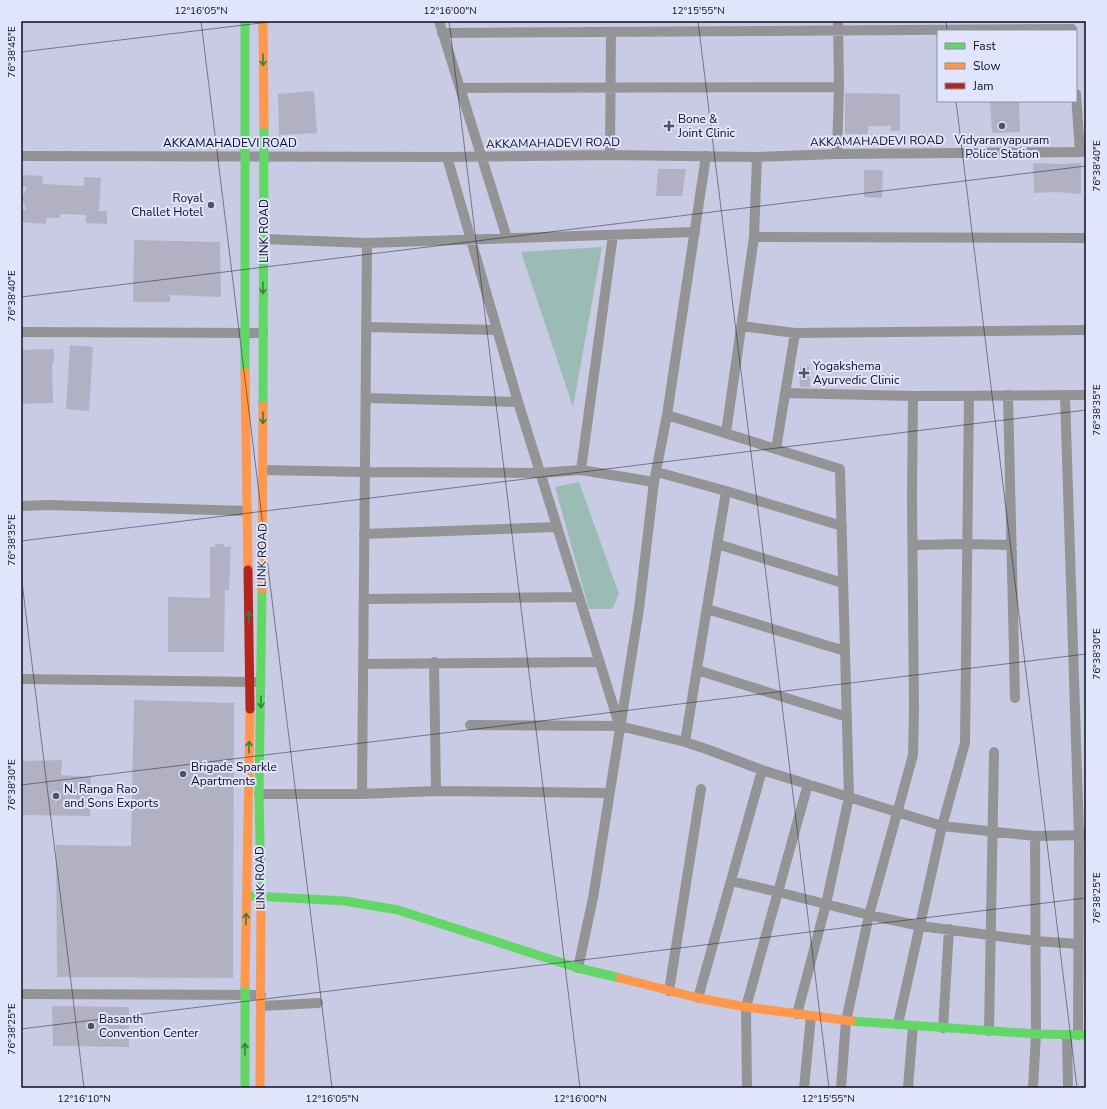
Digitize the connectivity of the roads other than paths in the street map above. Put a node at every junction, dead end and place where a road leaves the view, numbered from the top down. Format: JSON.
{"nodes":[{"id":1,"x":245,"y":21,"type":"edge"},
{"id":2,"x":263,"y":21,"type":"edge"},
{"id":3,"x":439,"y":21,"type":"edge"},
{"id":4,"x":1008,"y":25,"type":"edge"},
{"id":5,"x":770,"y":26,"type":"edge"},
{"id":6,"x":838,"y":26,"type":"edge"},
{"id":7,"x":946,"y":26,"type":"edge"},
{"id":8,"x":1072,"y":27,"type":"edge"},
{"id":9,"x":611,"y":32,"type":"junction"},
{"id":10,"x":442,"y":33,"type":"junction"},
{"id":11,"x":839,"y":87,"type":"junction"},
{"id":12,"x":460,"y":88,"type":"junction"},
{"id":13,"x":610,"y":88,"type":"junction"},
{"id":14,"x":1077,"y":102,"type":"edge"},
{"id":15,"x":1083,"y":152,"type":"edge"},
{"id":16,"x":837,"y":154,"type":"junction"},
{"id":17,"x":610,"y":155,"type":"junction"},
{"id":18,"x":21,"y":156,"type":"edge"},
{"id":19,"x":244,"y":156,"type":"junction"},
{"id":20,"x":264,"y":156,"type":"junction"},
{"id":21,"x":706,"y":156,"type":"junction"},
{"id":22,"x":447,"y":157,"type":"junction"},
{"id":23,"x":482,"y":157,"type":"junction"},
{"id":24,"x":757,"y":157,"type":"junction"},
{"id":25,"x":695,"y":232,"type":"junction"},
{"id":26,"x":613,"y":235,"type":"junction"},
{"id":27,"x":754,"y":236,"type":"junction"},
{"id":28,"x":507,"y":238,"type":"junction"},
{"id":29,"x":1086,"y":238,"type":"edge"},
{"id":30,"x":264,"y":239,"type":"junction"},
{"id":31,"x":471,"y":240,"type":"junction"},
{"id":32,"x":367,"y":243,"type":"junction"},
{"id":33,"x":741,"y":326,"type":"junction"},
{"id":34,"x":366,"y":327,"type":"junction"},
{"id":35,"x":497,"y":330,"type":"junction"},
{"id":36,"x":1086,"y":330,"type":"edge"},
{"id":37,"x":21,"y":332,"type":"edge"},
{"id":38,"x":245,"y":333,"type":"junction"},
{"id":39,"x":263,"y":333,"type":"junction"},
{"id":40,"x":795,"y":333,"type":"junction"},
{"id":41,"x":785,"y":393,"type":"junction"},
{"id":42,"x":1066,"y":395,"type":"junction"},
{"id":43,"x":1086,"y":395,"type":"edge"},
{"id":44,"x":913,"y":396,"type":"junction"},
{"id":45,"x":969,"y":396,"type":"junction"},
{"id":46,"x":1008,"y":396,"type":"junction"},
{"id":47,"x":366,"y":398,"type":"junction"},
{"id":48,"x":518,"y":402,"type":"junction"},
{"id":49,"x":667,"y":415,"type":"junction"},
{"id":50,"x":726,"y":433,"type":"junction"},
{"id":51,"x":776,"y":449,"type":"junction"},
{"id":52,"x":263,"y":470,"type":"junction"},
{"id":53,"x":581,"y":470,"type":"junction"},
{"id":54,"x":365,"y":472,"type":"junction"},
{"id":55,"x":540,"y":473,"type":"junction"},
{"id":56,"x":656,"y":477,"type":"junction"},
{"id":57,"x":726,"y":491,"type":"junction"},
{"id":58,"x":21,"y":506,"type":"edge"},
{"id":59,"x":247,"y":511,"type":"junction"},
{"id":60,"x":842,"y":526,"type":"junction"},
{"id":61,"x":557,"y":527,"type":"junction"},
{"id":62,"x":364,"y":534,"type":"junction"},
{"id":63,"x":717,"y":544,"type":"junction"},
{"id":64,"x":967,"y":544,"type":"junction"},
{"id":65,"x":913,"y":545,"type":"junction"},
{"id":66,"x":1012,"y":545,"type":"junction"},
{"id":67,"x":843,"y":583,"type":"junction"},
{"id":68,"x":579,"y":597,"type":"junction"},
{"id":69,"x":364,"y":599,"type":"junction"},
{"id":70,"x":707,"y":609,"type":"junction"},
{"id":71,"x":845,"y":651,"type":"junction"},
{"id":72,"x":434,"y":662,"type":"junction"},
{"id":73,"x":600,"y":662,"type":"junction"},
{"id":74,"x":363,"y":664,"type":"junction"},
{"id":75,"x":697,"y":670,"type":"junction"},
{"id":76,"x":21,"y":679,"type":"edge"},
{"id":77,"x":250,"y":682,"type":"junction"},
{"id":78,"x":261,"y":682,"type":"junction"},
{"id":79,"x":1016,"y":698,"type":"dead end"},
{"id":80,"x":847,"y":718,"type":"junction"},
{"id":81,"x":470,"y":725,"type":"dead end"},
{"id":82,"x":620,"y":726,"type":"junction"},
{"id":83,"x":685,"y":742,"type":"junction"},
{"id":84,"x":994,"y":752,"type":"dead end"},
{"id":85,"x":762,"y":770,"type":"junction"},
{"id":86,"x":808,"y":784,"type":"junction"},
{"id":87,"x":701,"y":789,"type":"dead end"},
{"id":88,"x":436,"y":791,"type":"junction"},
{"id":89,"x":609,"y":793,"type":"junction"},
{"id":90,"x":259,"y":794,"type":"junction"},
{"id":91,"x":362,"y":794,"type":"junction"},
{"id":92,"x":849,"y":797,"type":"junction"},
{"id":93,"x":898,"y":813,"type":"junction"},
{"id":94,"x":942,"y":826,"type":"junction"},
{"id":95,"x":993,"y":832,"type":"junction"},
{"id":96,"x":1035,"y":836,"type":"junction"},
{"id":97,"x":1082,"y":836,"type":"edge"},
{"id":98,"x":731,"y":881,"type":"junction"},
{"id":99,"x":778,"y":892,"type":"junction"},
{"id":100,"x":261,"y":896,"type":"junction"},
{"id":101,"x":246,"y":897,"type":"junction"},
{"id":102,"x":826,"y":904,"type":"junction"},
{"id":103,"x":869,"y":915,"type":"junction"},
{"id":104,"x":920,"y":926,"type":"junction"},
{"id":105,"x":949,"y":929,"type":"junction"},
{"id":106,"x":991,"y":935,"type":"junction"},
{"id":107,"x":1036,"y":941,"type":"junction"},
{"id":108,"x":1078,"y":944,"type":"junction"},
{"id":109,"x":1082,"y":958,"type":"edge"},
{"id":110,"x":578,"y":968,"type":"junction"},
{"id":111,"x":669,"y":991,"type":"junction"},
{"id":112,"x":21,"y":994,"type":"edge"},
{"id":113,"x":245,"y":994,"type":"junction"},
{"id":114,"x":261,"y":995,"type":"junction"},
{"id":115,"x":698,"y":998,"type":"junction"},
{"id":116,"x":318,"y":1003,"type":"dead end"},
{"id":117,"x":261,"y":1006,"type":"junction"},
{"id":118,"x":746,"y":1007,"type":"junction"},
{"id":119,"x":797,"y":1014,"type":"junction"},
{"id":120,"x":811,"y":1016,"type":"junction"},
{"id":121,"x":846,"y":1021,"type":"junction"},
{"id":122,"x":898,"y":1024,"type":"junction"},
{"id":123,"x":913,"y":1026,"type":"junction"},
{"id":124,"x":943,"y":1028,"type":"junction"},
{"id":125,"x":989,"y":1031,"type":"junction"},
{"id":126,"x":1036,"y":1034,"type":"junction"},
{"id":127,"x":1077,"y":1035,"type":"edge"},
{"id":128,"x":245,"y":1088,"type":"edge"},
{"id":129,"x":260,"y":1088,"type":"edge"},
{"id":130,"x":747,"y":1088,"type":"edge"},
{"id":131,"x":804,"y":1088,"type":"edge"},
{"id":132,"x":841,"y":1088,"type":"edge"},
{"id":133,"x":908,"y":1088,"type":"edge"},
{"id":134,"x":1033,"y":1088,"type":"edge"},
{"id":135,"x":1068,"y":1088,"type":"edge"}],
"edges":[{"from":1,"to":19,"type":"main road"},
{"from":2,"to":20,"type":"main road","name":"LINK ROAD","one_way":true},
{"from":3,"to":10,"type":"street"},
{"from":4,"to":7,"type":"street"},
{"from":4,"to":8,"type":"street"},
{"from":5,"to":6,"type":"street"},
{"from":5,"to":9,"type":"street"},
{"from":6,"to":7,"type":"street"},
{"from":6,"to":11,"type":"street"},
{"from":9,"to":10,"type":"street"},
{"from":9,"to":13,"type":"street"},
{"from":10,"to":12,"type":"street"},
{"from":11,"to":13,"type":"street"},
{"from":11,"to":16,"type":"street"},
{"from":12,"to":13,"type":"street"},
{"from":12,"to":23,"type":"street"},
{"from":13,"to":17,"type":"street"},
{"from":14,"to":15,"type":"street"},
{"from":15,"to":16,"type":"street","name":"AKKAMAHADEVI ROAD"},
{"from":16,"to":24,"type":"street","name":"AKKAMAHADEVI ROAD"},
{"from":17,"to":21,"type":"street","name":"AKKAMAHADEVI ROAD"},
{"from":17,"to":23,"type":"street","name":"AKKAMAHADEVI ROAD"},
{"from":18,"to":19,"type":"street","name":"AKKAMAHADEVI ROAD"},
{"from":19,"to":20,"type":"street","name":"AKKAMAHADEVI ROAD"},
{"from":19,"to":38,"type":"main road"},
{"from":20,"to":22,"type":"street","name":"AKKAMAHADEVI ROAD"},
{"from":20,"to":30,"type":"main road","name":"LINK ROAD"},
{"from":21,"to":24,"type":"street","name":"AKKAMAHADEVI ROAD"},
{"from":21,"to":25,"type":"street"},
{"from":22,"to":23,"type":"street","name":"AKKAMAHADEVI ROAD"},
{"from":22,"to":31,"type":"street"},
{"from":23,"to":28,"type":"street"},
{"from":24,"to":27,"type":"street"},
{"from":25,"to":26,"type":"street"},
{"from":25,"to":49,"type":"street"},
{"from":26,"to":28,"type":"street"},
{"from":26,"to":53,"type":"street"},
{"from":27,"to":29,"type":"street"},
{"from":27,"to":33,"type":"street"},
{"from":28,"to":31,"type":"street"},
{"from":30,"to":32,"type":"street"},
{"from":30,"to":39,"type":"main road","name":"LINK ROAD","one_way":true},
{"from":31,"to":32,"type":"street"},
{"from":31,"to":35,"type":"street"},
{"from":32,"to":34,"type":"street"},
{"from":33,"to":40,"type":"street"},
{"from":33,"to":50,"type":"street"},
{"from":34,"to":35,"type":"street"},
{"from":34,"to":47,"type":"street"},
{"from":35,"to":48,"type":"street"},
{"from":36,"to":40,"type":"street"},
{"from":37,"to":38,"type":"street"},
{"from":38,"to":39,"type":"street"},
{"from":38,"to":59,"type":"main road"},
{"from":39,"to":52,"type":"main road","name":"LINK ROAD","one_way":true},
{"from":40,"to":41,"type":"street"},
{"from":41,"to":44,"type":"street"},
{"from":41,"to":51,"type":"street"},
{"from":42,"to":43,"type":"street"},
{"from":42,"to":46,"type":"street"},
{"from":42,"to":97,"type":"street"},
{"from":44,"to":45,"type":"street"},
{"from":44,"to":65,"type":"street"},
{"from":45,"to":46,"type":"street"},
{"from":45,"to":64,"type":"street"},
{"from":46,"to":66,"type":"street"},
{"from":47,"to":48,"type":"street"},
{"from":47,"to":54,"type":"street"},
{"from":48,"to":55,"type":"street"},
{"from":49,"to":50,"type":"street"},
{"from":49,"to":56,"type":"street"},
{"from":50,"to":51,"type":"street"},
{"from":51,"to":60,"type":"street"},
{"from":52,"to":54,"type":"street"},
{"from":52,"to":78,"type":"main road","name":"LINK ROAD"},
{"from":53,"to":55,"type":"street"},
{"from":53,"to":56,"type":"street"},
{"from":54,"to":55,"type":"street"},
{"from":54,"to":62,"type":"street"},
{"from":55,"to":61,"type":"street"},
{"from":56,"to":57,"type":"street"},
{"from":56,"to":82,"type":"street"},
{"from":57,"to":60,"type":"street"},
{"from":57,"to":63,"type":"street"},
{"from":58,"to":59,"type":"street"},
{"from":77,"to":59,"type":"main road","one_way":true},
{"from":60,"to":67,"type":"street"},
{"from":61,"to":62,"type":"street"},
{"from":61,"to":68,"type":"street"},
{"from":62,"to":69,"type":"street"},
{"from":63,"to":67,"type":"street"},
{"from":63,"to":70,"type":"street"},
{"from":64,"to":65,"type":"street"},
{"from":64,"to":66,"type":"street"},
{"from":64,"to":94,"type":"street"},
{"from":65,"to":93,"type":"street"},
{"from":66,"to":79,"type":"street"},
{"from":67,"to":71,"type":"street"},
{"from":68,"to":69,"type":"street"},
{"from":68,"to":73,"type":"street"},
{"from":69,"to":74,"type":"street"},
{"from":70,"to":71,"type":"street"},
{"from":70,"to":75,"type":"street"},
{"from":71,"to":80,"type":"street"},
{"from":72,"to":73,"type":"street"},
{"from":72,"to":74,"type":"street"},
{"from":72,"to":88,"type":"street"},
{"from":73,"to":82,"type":"street"},
{"from":74,"to":91,"type":"street"},
{"from":75,"to":80,"type":"street"},
{"from":75,"to":83,"type":"street"},
{"from":76,"to":77,"type":"street"},
{"from":77,"to":78,"type":"street"},
{"from":101,"to":77,"type":"main road","one_way":true},
{"from":78,"to":90,"type":"main road","name":"LINK ROAD","one_way":true},
{"from":80,"to":92,"type":"street"},
{"from":81,"to":82,"type":"street"},
{"from":82,"to":83,"type":"street"},
{"from":82,"to":89,"type":"street"},
{"from":83,"to":85,"type":"street"},
{"from":84,"to":95,"type":"street"},
{"from":85,"to":86,"type":"street"},
{"from":85,"to":98,"type":"street"},
{"from":86,"to":92,"type":"street"},
{"from":86,"to":99,"type":"street"},
{"from":87,"to":111,"type":"street"},
{"from":88,"to":89,"type":"street"},
{"from":88,"to":91,"type":"street"},
{"from":89,"to":110,"type":"street"},
{"from":90,"to":91,"type":"street"},
{"from":90,"to":100,"type":"main road","name":"LINK ROAD"},
{"from":92,"to":93,"type":"street"},
{"from":92,"to":102,"type":"street"},
{"from":93,"to":94,"type":"street"},
{"from":93,"to":103,"type":"street"},
{"from":94,"to":95,"type":"street"},
{"from":94,"to":104,"type":"street"},
{"from":95,"to":96,"type":"street"},
{"from":95,"to":106,"type":"street"},
{"from":96,"to":97,"type":"street"},
{"from":96,"to":107,"type":"street"},
{"from":97,"to":108,"type":"street"},
{"from":98,"to":99,"type":"street"},
{"from":98,"to":115,"type":"street"},
{"from":99,"to":102,"type":"street"},
{"from":99,"to":118,"type":"street"},
{"from":100,"to":101,"type":"main road"},
{"from":100,"to":110,"type":"main road"},
{"from":100,"to":114,"type":"main road","name":"LINK ROAD"},
{"from":113,"to":101,"type":"main road","one_way":true},
{"from":102,"to":103,"type":"street"},
{"from":102,"to":119,"type":"street"},
{"from":103,"to":104,"type":"street"},
{"from":103,"to":121,"type":"street"},
{"from":104,"to":105,"type":"street"},
{"from":104,"to":122,"type":"street"},
{"from":105,"to":106,"type":"street"},
{"from":105,"to":124,"type":"street"},
{"from":106,"to":107,"type":"street"},
{"from":106,"to":125,"type":"street"},
{"from":107,"to":108,"type":"street"},
{"from":107,"to":126,"type":"street"},
{"from":108,"to":109,"type":"street"},
{"from":109,"to":127,"type":"street"},
{"from":110,"to":111,"type":"main road"},
{"from":111,"to":115,"type":"main road"},
{"from":112,"to":113,"type":"street"},
{"from":113,"to":114,"type":"street"},
{"from":128,"to":113,"type":"main road","one_way":true},
{"from":114,"to":117,"type":"main road","name":"LINK ROAD"},
{"from":115,"to":118,"type":"main road"},
{"from":116,"to":117,"type":"street"},
{"from":117,"to":129,"type":"main road","name":"LINK ROAD"},
{"from":118,"to":119,"type":"main road"},
{"from":118,"to":130,"type":"street"},
{"from":119,"to":120,"type":"main road"},
{"from":120,"to":121,"type":"main road"},
{"from":120,"to":131,"type":"street"},
{"from":121,"to":122,"type":"main road"},
{"from":121,"to":132,"type":"street"},
{"from":122,"to":123,"type":"main road"},
{"from":123,"to":124,"type":"main road"},
{"from":123,"to":133,"type":"street"},
{"from":124,"to":125,"type":"main road"},
{"from":125,"to":126,"type":"main road"},
{"from":126,"to":127,"type":"main road"},
{"from":126,"to":134,"type":"street"},
{"from":127,"to":135,"type":"street"}]}
